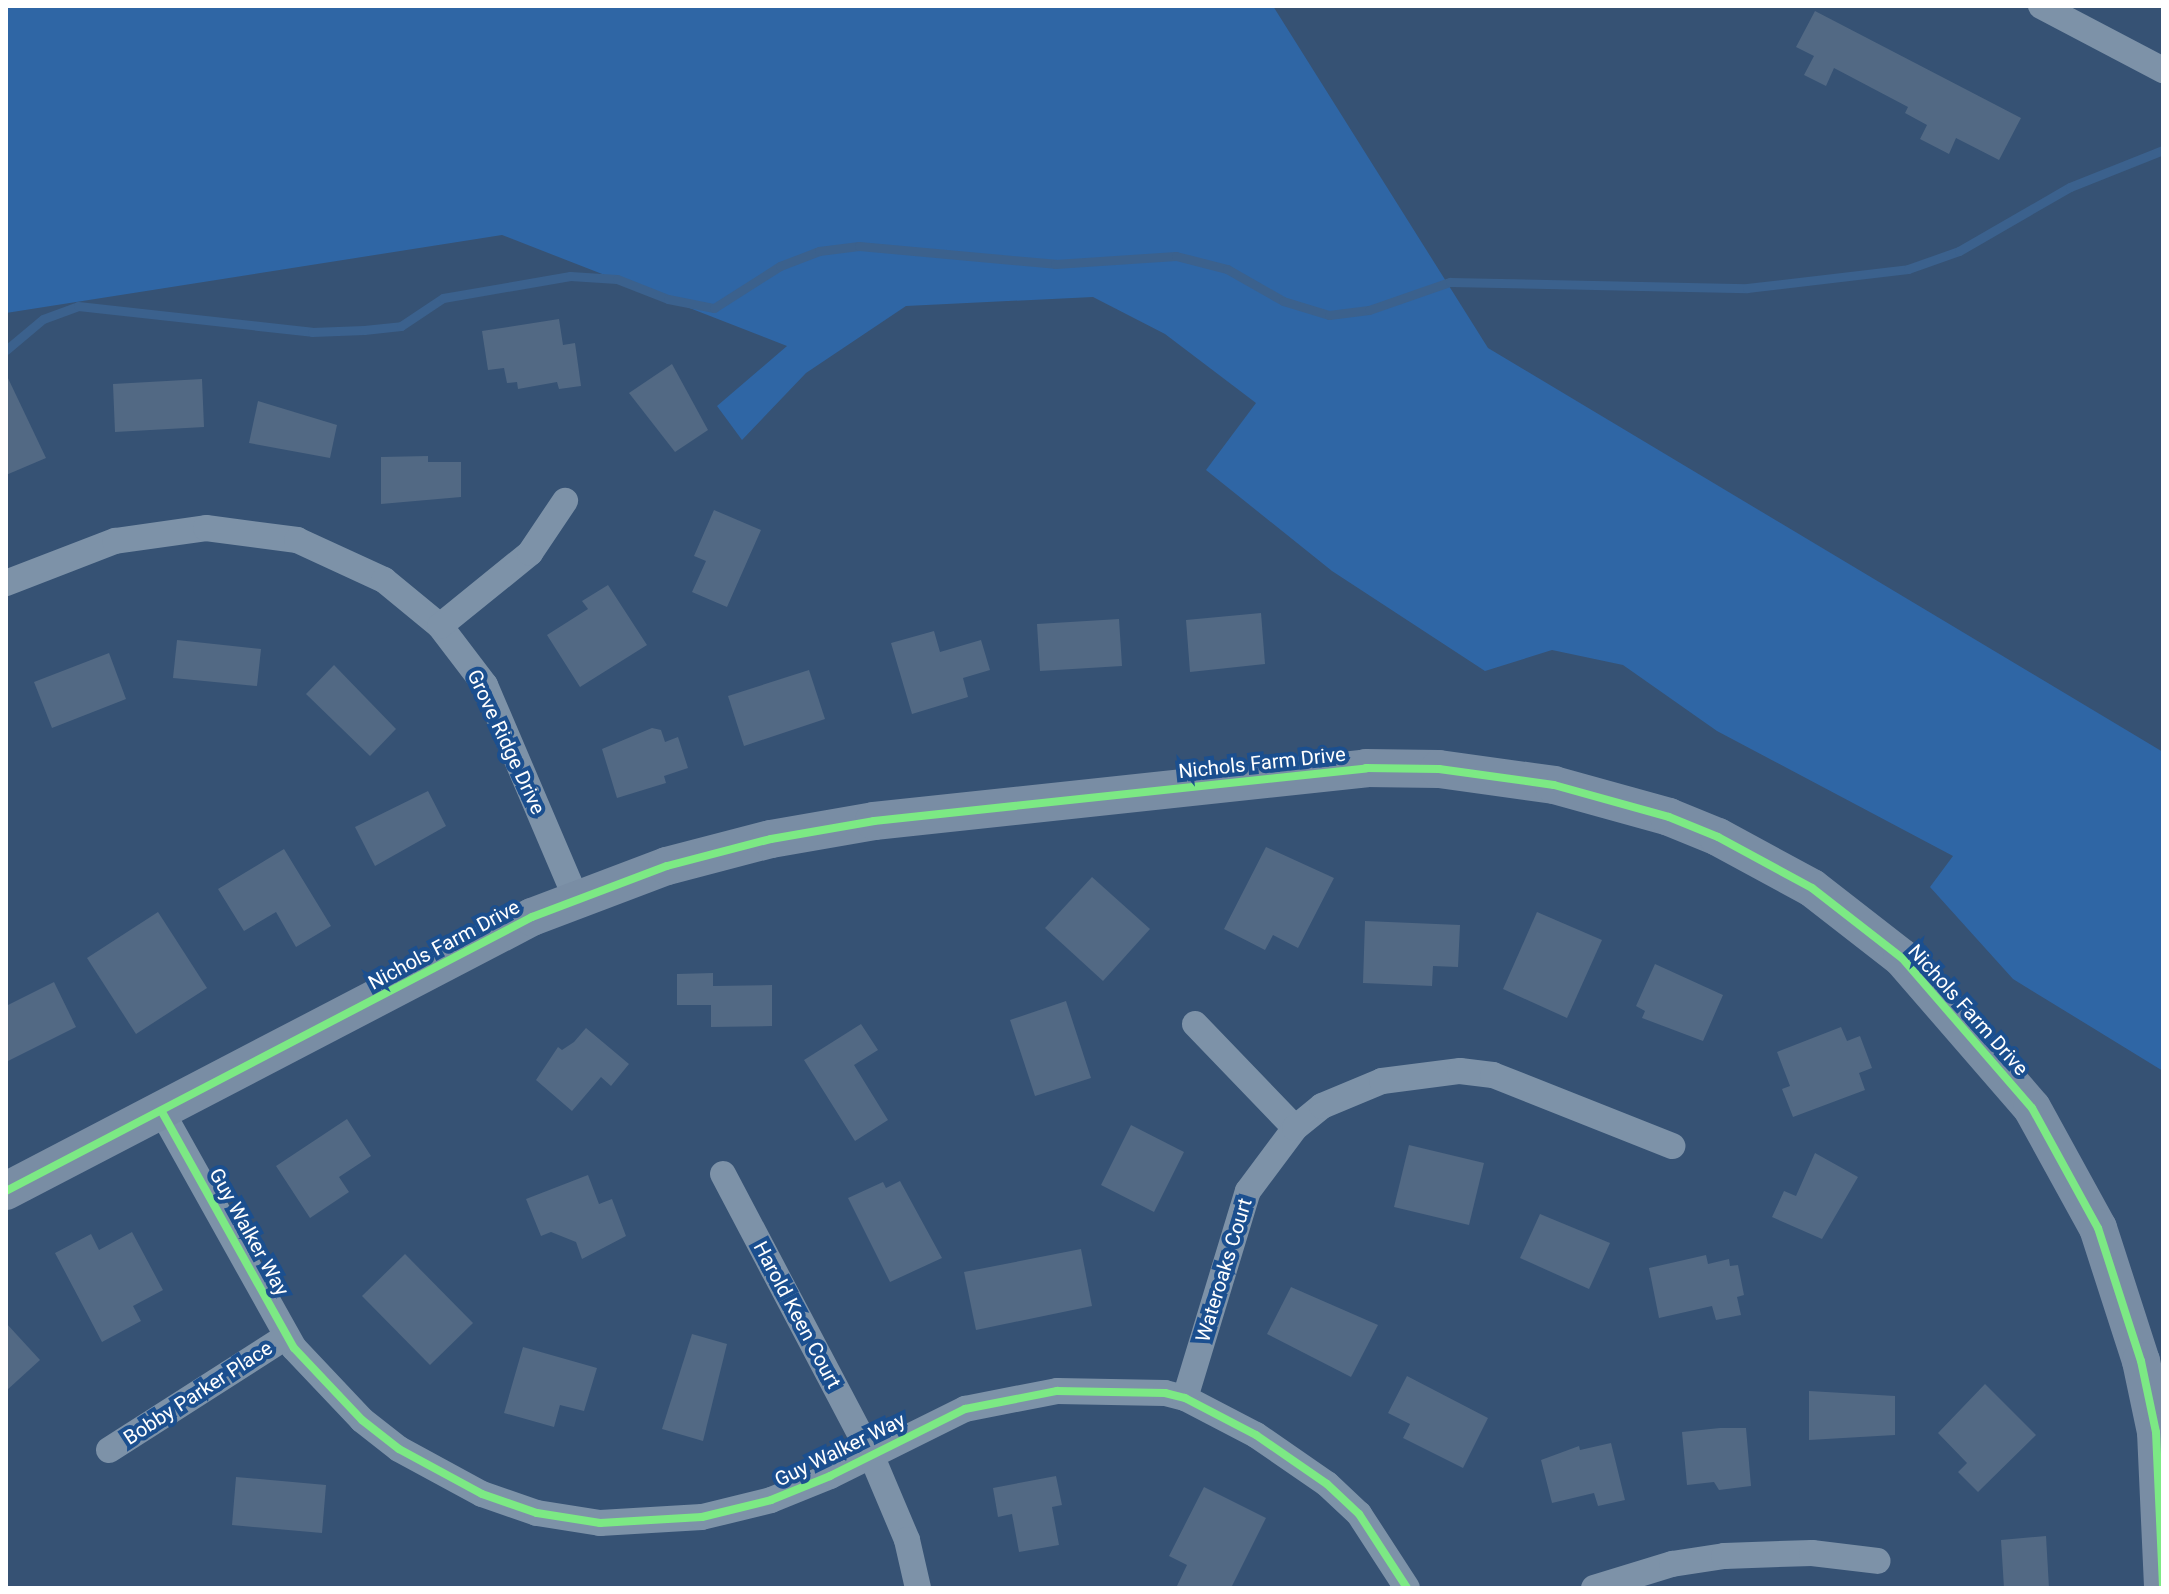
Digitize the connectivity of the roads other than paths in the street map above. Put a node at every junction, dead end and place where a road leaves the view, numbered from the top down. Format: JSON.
{"nodes":[{"id":1,"x":2041,"y":6,"type":"edge"},
{"id":2,"x":2163,"y":70,"type":"edge"},
{"id":3,"x":565,"y":501,"type":"dead end"},
{"id":4,"x":6,"y":583,"type":"edge"},
{"id":5,"x":440,"y":626,"type":"junction"},
{"id":6,"x":576,"y":898,"type":"junction"},
{"id":7,"x":1195,"y":1024,"type":"dead end"},
{"id":8,"x":162,"y":1112,"type":"junction"},
{"id":9,"x":1295,"y":1128,"type":"junction"},
{"id":10,"x":1672,"y":1146,"type":"dead end"},
{"id":11,"x":723,"y":1174,"type":"dead end"},
{"id":12,"x":6,"y":1191,"type":"edge"},
{"id":13,"x":287,"y":1336,"type":"junction"},
{"id":14,"x":1185,"y":1398,"type":"junction"},
{"id":15,"x":2160,"y":1448,"type":"edge"},
{"id":16,"x":109,"y":1450,"type":"dead end"},
{"id":17,"x":872,"y":1457,"type":"junction"},
{"id":18,"x":1878,"y":1561,"type":"dead end"},
{"id":19,"x":918,"y":1588,"type":"edge"},
{"id":20,"x":1407,"y":1588,"type":"edge"},
{"id":21,"x":1594,"y":1588,"type":"edge"},
{"id":22,"x":2163,"y":1588,"type":"edge"}],
"edges":[{"from":1,"to":2,"type":"street"},
{"from":3,"to":5,"type":"street"},
{"from":4,"to":5,"type":"street","name":"Grove Ridge Drive"},
{"from":5,"to":6,"type":"street","name":"Grove Ridge Drive"},
{"from":6,"to":8,"type":"street","name":"Nichols Farm Drive"},
{"from":6,"to":15,"type":"street","name":"Nichols Farm Drive"},
{"from":7,"to":9,"type":"street"},
{"from":8,"to":12,"type":"street","name":"Nichols Farm Drive"},
{"from":8,"to":13,"type":"street","name":"Guy Walker Way"},
{"from":9,"to":10,"type":"street","name":"Wateroaks Court"},
{"from":9,"to":14,"type":"street","name":"Wateroaks Court"},
{"from":11,"to":17,"type":"street","name":"Harold Keen Court"},
{"from":13,"to":16,"type":"street","name":"Bobby Parker Place"},
{"from":13,"to":17,"type":"street","name":"Guy Walker Way"},
{"from":14,"to":17,"type":"street","name":"Guy Walker Way"},
{"from":14,"to":20,"type":"street","name":"Guy Walker Way"},
{"from":15,"to":22,"type":"street","name":"Nichols Farm Drive"},
{"from":17,"to":19,"type":"street","name":"Harold Keen Court"},
{"from":18,"to":21,"type":"street"}]}
